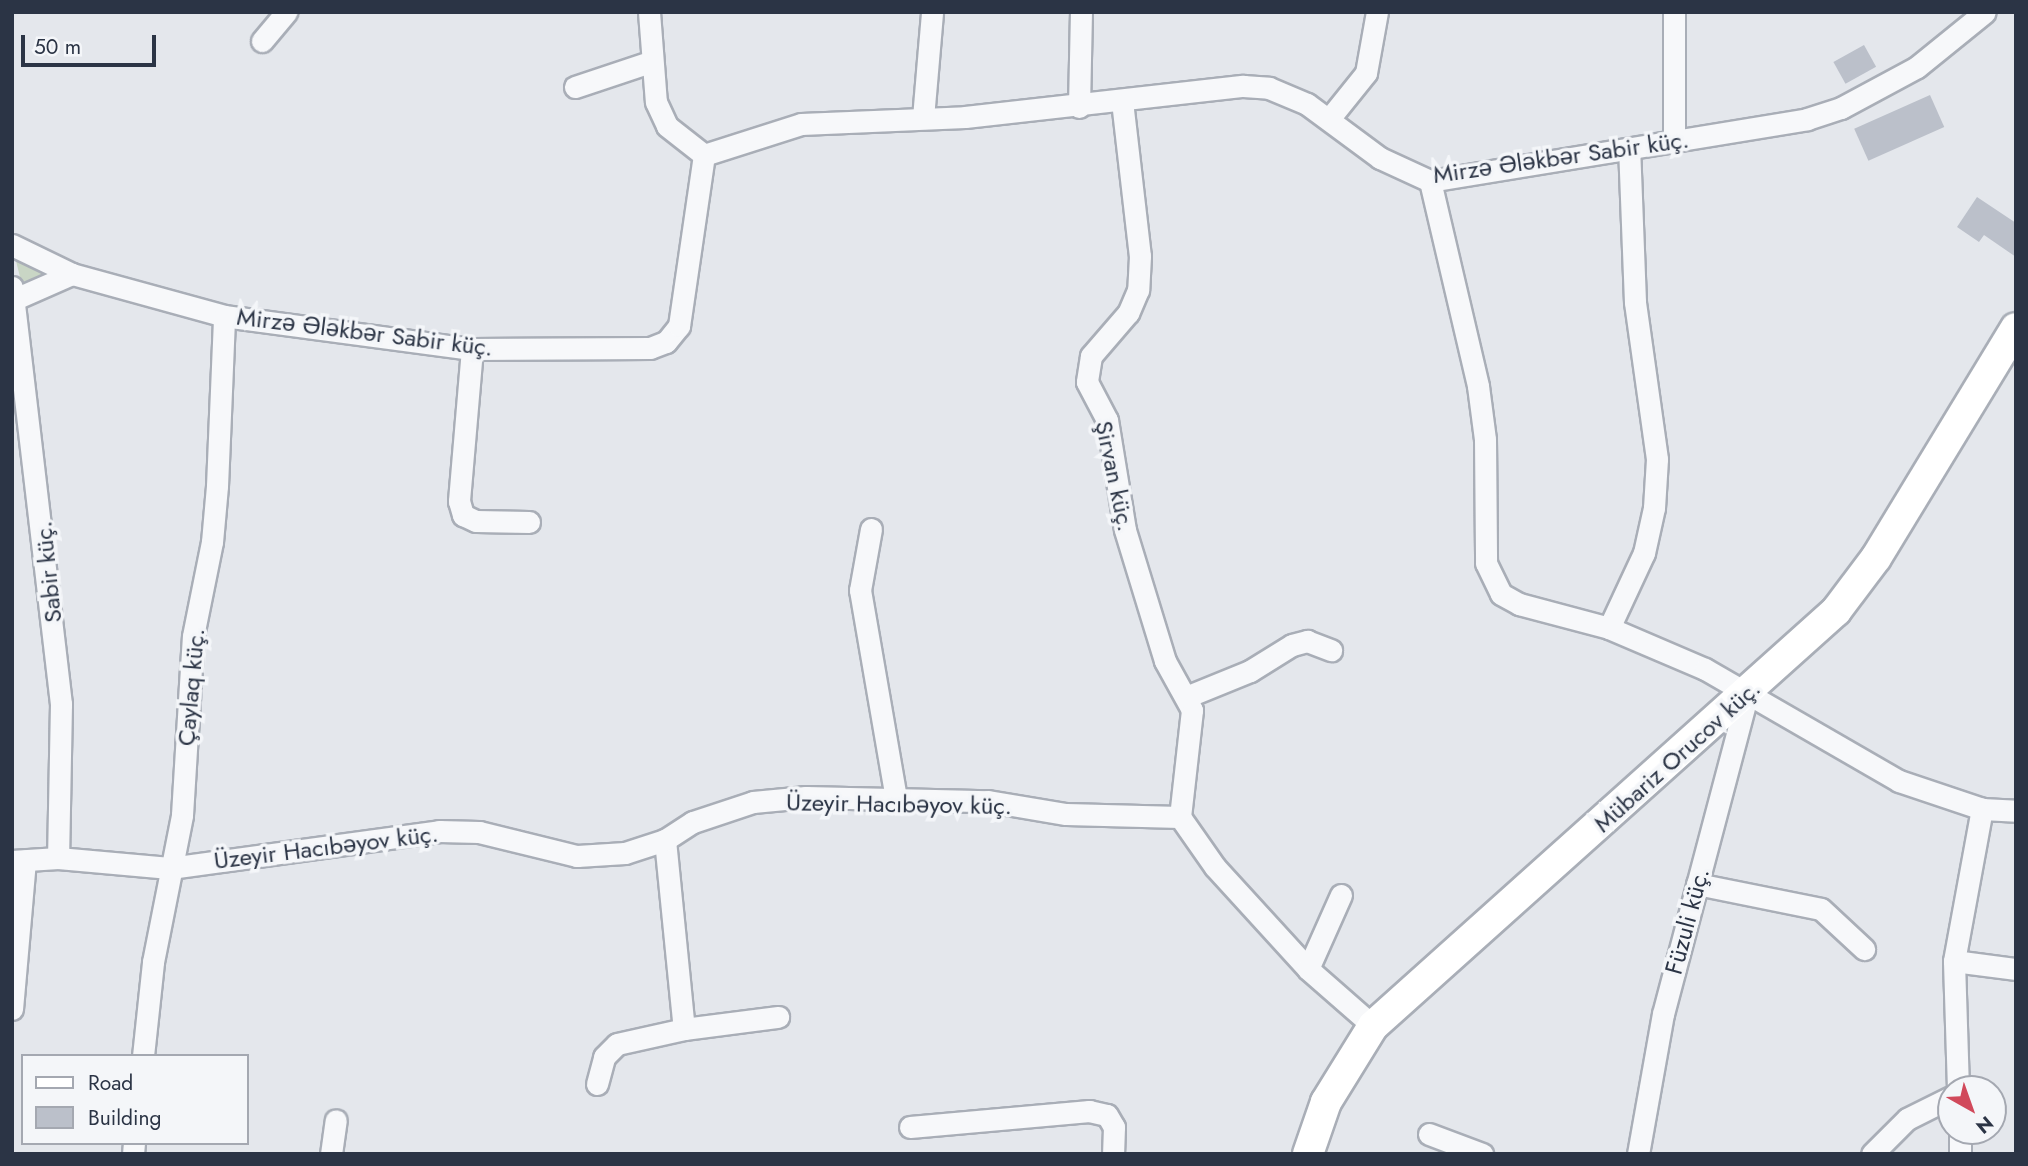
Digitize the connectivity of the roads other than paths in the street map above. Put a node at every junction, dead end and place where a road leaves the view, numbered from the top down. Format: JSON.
{"nodes":[{"id":1,"x":286,"y":12,"type":"edge"},
{"id":2,"x":649,"y":12,"type":"edge"},
{"id":3,"x":933,"y":12,"type":"edge"},
{"id":4,"x":1081,"y":12,"type":"edge"},
{"id":5,"x":1377,"y":12,"type":"edge"},
{"id":6,"x":1674,"y":12,"type":"edge"},
{"id":7,"x":1985,"y":12,"type":"edge"},
{"id":8,"x":262,"y":41,"type":"dead end"},
{"id":9,"x":650,"y":62,"type":"junction"},
{"id":10,"x":575,"y":87,"type":"dead end"},
{"id":11,"x":1122,"y":101,"type":"junction"},
{"id":12,"x":1079,"y":107,"type":"junction"},
{"id":13,"x":923,"y":118,"type":"junction"},
{"id":14,"x":1329,"y":118,"type":"junction"},
{"id":15,"x":1674,"y":141,"type":"junction"},
{"id":16,"x":1629,"y":149,"type":"junction"},
{"id":17,"x":704,"y":155,"type":"junction"},
{"id":18,"x":1430,"y":181,"type":"junction"},
{"id":19,"x":12,"y":245,"type":"edge"},
{"id":20,"x":72,"y":274,"type":"junction"},
{"id":21,"x":14,"y":293,"type":"edge"},
{"id":22,"x":224,"y":316,"type":"junction"},
{"id":23,"x":2016,"y":328,"type":"edge"},
{"id":24,"x":472,"y":349,"type":"junction"},
{"id":25,"x":529,"y":522,"type":"dead end"},
{"id":26,"x":871,"y":529,"type":"dead end"},
{"id":27,"x":1609,"y":628,"type":"junction"},
{"id":28,"x":1331,"y":650,"type":"dead end"},
{"id":29,"x":1748,"y":692,"type":"junction"},
{"id":30,"x":1186,"y":697,"type":"junction"},
{"id":31,"x":896,"y":799,"type":"junction"},
{"id":32,"x":1982,"y":809,"type":"junction"},
{"id":33,"x":2016,"y":811,"type":"edge"},
{"id":34,"x":1180,"y":817,"type":"junction"},
{"id":35,"x":665,"y":840,"type":"junction"},
{"id":36,"x":58,"y":858,"type":"junction"},
{"id":37,"x":19,"y":861,"type":"edge"},
{"id":38,"x":170,"y":868,"type":"junction"},
{"id":39,"x":1697,"y":884,"type":"junction"},
{"id":40,"x":1341,"y":895,"type":"dead end"},
{"id":41,"x":1864,"y":949,"type":"dead end"},
{"id":42,"x":1954,"y":961,"type":"junction"},
{"id":43,"x":1308,"y":969,"type":"junction"},
{"id":44,"x":2016,"y":969,"type":"edge"},
{"id":45,"x":12,"y":1009,"type":"edge"},
{"id":46,"x":778,"y":1017,"type":"dead end"},
{"id":47,"x":1373,"y":1026,"type":"junction"},
{"id":48,"x":684,"y":1029,"type":"junction"},
{"id":49,"x":143,"y":1054,"type":"edge"},
{"id":50,"x":1958,"y":1075,"type":"edge"},
{"id":51,"x":597,"y":1084,"type":"dead end"},
{"id":52,"x":1937,"y":1104,"type":"edge"},
{"id":53,"x":336,"y":1120,"type":"dead end"},
{"id":54,"x":910,"y":1127,"type":"dead end"},
{"id":55,"x":1429,"y":1135,"type":"dead end"},
{"id":56,"x":331,"y":1154,"type":"edge"},
{"id":57,"x":1112,"y":1154,"type":"edge"},
{"id":58,"x":1308,"y":1154,"type":"edge"},
{"id":59,"x":1482,"y":1154,"type":"edge"},
{"id":60,"x":1639,"y":1154,"type":"edge"},
{"id":61,"x":1872,"y":1154,"type":"edge"}],
"edges":[{"from":1,"to":8,"type":"street"},
{"from":2,"to":9,"type":"street"},
{"from":3,"to":13,"type":"street"},
{"from":4,"to":12,"type":"street"},
{"from":5,"to":14,"type":"street"},
{"from":6,"to":15,"type":"street"},
{"from":7,"to":15,"type":"street","name":"Mirzə Ələkbər Sabir küç."},
{"from":9,"to":10,"type":"street"},
{"from":9,"to":17,"type":"street"},
{"from":11,"to":12,"type":"street","name":"Mirzə Ələkbər Sabir küç."},
{"from":11,"to":14,"type":"street","name":"Mirzə Ələkbər Sabir küç."},
{"from":11,"to":30,"type":"street","name":"Şirvan küç."},
{"from":12,"to":13,"type":"street","name":"Mirzə Ələkbər Sabir küç."},
{"from":13,"to":17,"type":"street","name":"Mirzə Ələkbər Sabir küç."},
{"from":14,"to":18,"type":"street","name":"Mirzə Ələkbər Sabir küç."},
{"from":15,"to":16,"type":"street","name":"Mirzə Ələkbər Sabir küç."},
{"from":16,"to":18,"type":"street","name":"Mirzə Ələkbər Sabir küç."},
{"from":16,"to":27,"type":"street"},
{"from":17,"to":24,"type":"street","name":"Mirzə Ələkbər Sabir küç."},
{"from":18,"to":27,"type":"street"},
{"from":19,"to":20,"type":"street","name":"Mirzə Ələkbər Sabir küç."},
{"from":20,"to":21,"type":"street"},
{"from":20,"to":22,"type":"street","name":"Mirzə Ələkbər Sabir küç."},
{"from":21,"to":36,"type":"street","name":"Sabir küç."},
{"from":22,"to":24,"type":"street","name":"Mirzə Ələkbər Sabir küç."},
{"from":22,"to":38,"type":"street","name":"Çaylaq küç."},
{"from":23,"to":29,"type":"street","name":"Mübariz Orucov küç."},
{"from":24,"to":25,"type":"street"},
{"from":26,"to":31,"type":"street"},
{"from":27,"to":29,"type":"street"},
{"from":28,"to":30,"type":"street"},
{"from":29,"to":32,"type":"street"},
{"from":29,"to":39,"type":"street","name":"Füzuli küç."},
{"from":29,"to":47,"type":"street","name":"Mübariz Orucov küç."},
{"from":30,"to":34,"type":"street","name":"Şirvan küç."},
{"from":31,"to":34,"type":"street","name":"Üzeyir Hacıbəyov küç."},
{"from":31,"to":35,"type":"street","name":"Üzeyir Hacıbəyov küç."},
{"from":32,"to":33,"type":"street"},
{"from":32,"to":42,"type":"street"},
{"from":34,"to":43,"type":"street"},
{"from":35,"to":38,"type":"street","name":"Üzeyir Hacıbəyov küç."},
{"from":35,"to":48,"type":"street"},
{"from":36,"to":37,"type":"street","name":"Üzeyir Hacıbəyov küç."},
{"from":36,"to":38,"type":"street","name":"Üzeyir Hacıbəyov küç."},
{"from":37,"to":45,"type":"street"},
{"from":38,"to":49,"type":"street","name":"Çaylaq küç."},
{"from":39,"to":41,"type":"street"},
{"from":39,"to":60,"type":"street","name":"Füzuli küç."},
{"from":40,"to":43,"type":"street"},
{"from":42,"to":44,"type":"street"},
{"from":42,"to":50,"type":"street"},
{"from":43,"to":47,"type":"street"},
{"from":46,"to":48,"type":"street"},
{"from":47,"to":58,"type":"street","name":"Mübariz Orucov küç."},
{"from":48,"to":51,"type":"street"},
{"from":52,"to":61,"type":"street"},
{"from":53,"to":56,"type":"street"},
{"from":54,"to":57,"type":"street"},
{"from":55,"to":59,"type":"street"}]}
